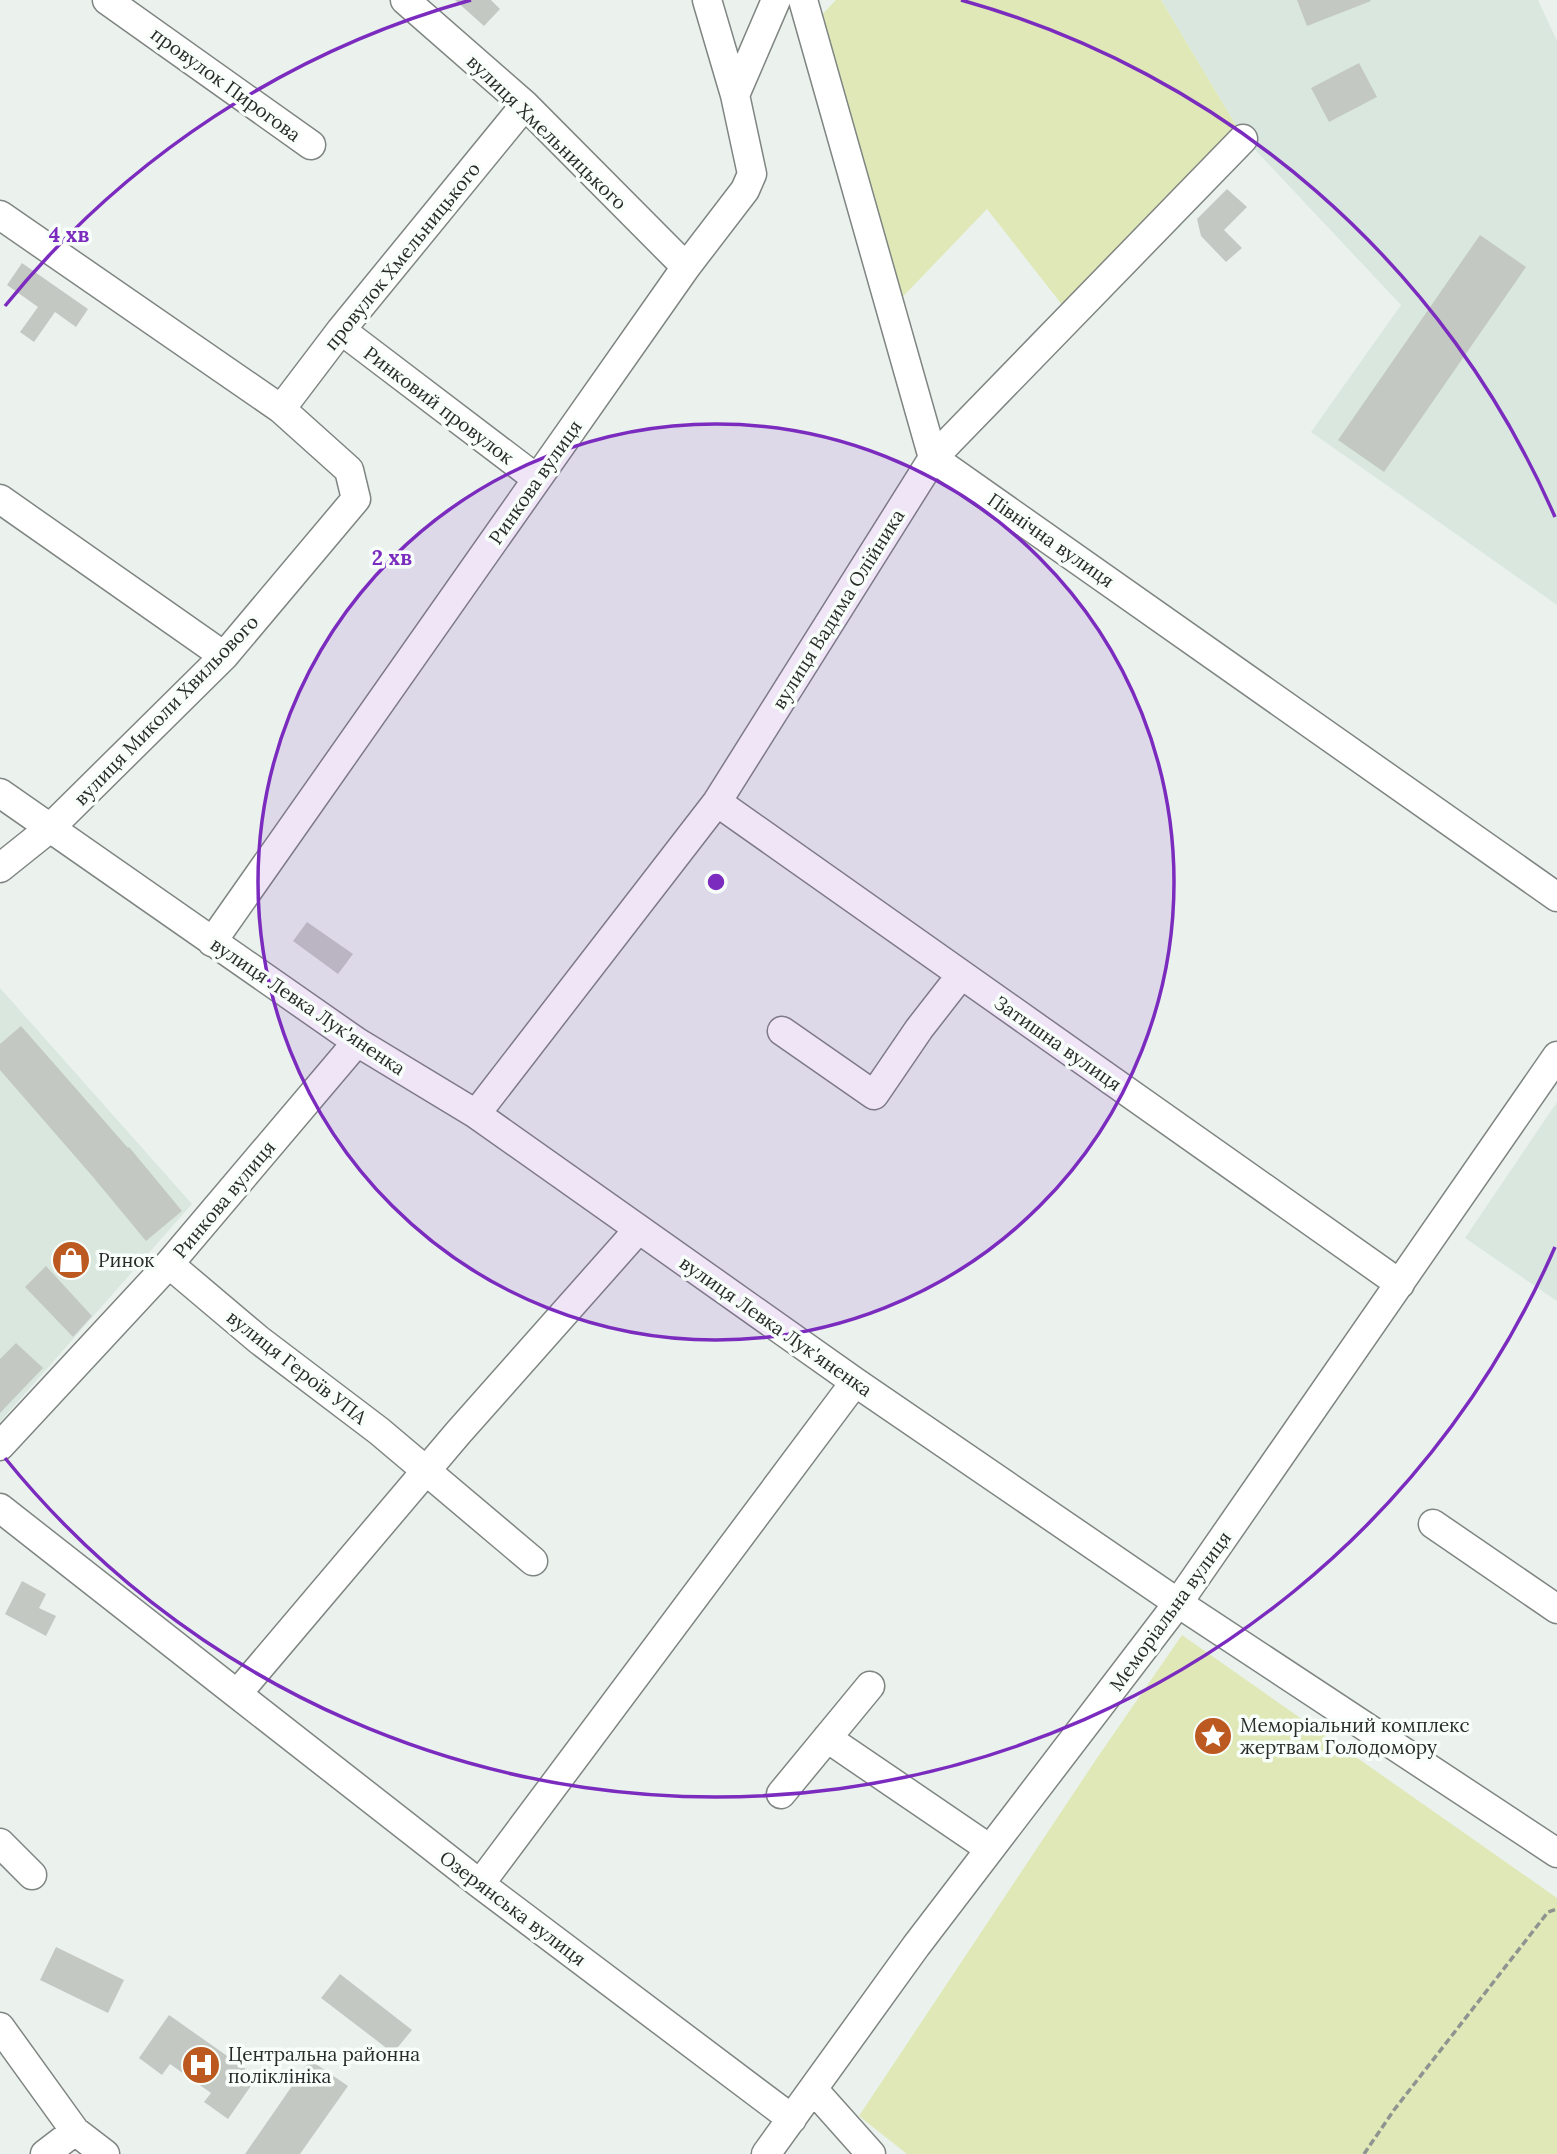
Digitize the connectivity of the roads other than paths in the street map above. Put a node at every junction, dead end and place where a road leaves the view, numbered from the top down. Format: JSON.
{"nodes":[{"id":1,"x":107,"y":0,"type":"edge"},
{"id":2,"x":405,"y":0,"type":"edge"},
{"id":3,"x":707,"y":0,"type":"edge"},
{"id":4,"x":776,"y":0,"type":"edge"},
{"id":5,"x":803,"y":0,"type":"edge"},
{"id":6,"x":735,"y":95,"type":"junction"},
{"id":7,"x":525,"y":105,"type":"junction"},
{"id":8,"x":1243,"y":139,"type":"dead end"},
{"id":9,"x":311,"y":145,"type":"dead end"},
{"id":10,"x":0,"y":215,"type":"edge"},
{"id":11,"x":686,"y":267,"type":"junction"},
{"id":12,"x":341,"y":330,"type":"junction"},
{"id":13,"x":281,"y":409,"type":"junction"},
{"id":14,"x":933,"y":458,"type":"junction"},
{"id":15,"x":537,"y":480,"type":"junction"},
{"id":16,"x":0,"y":499,"type":"edge"},
{"id":17,"x":224,"y":656,"type":"junction"},
{"id":18,"x":0,"y":793,"type":"edge"},
{"id":19,"x":717,"y":802,"type":"junction"},
{"id":20,"x":50,"y":828,"type":"junction"},
{"id":21,"x":0,"y":868,"type":"edge"},
{"id":22,"x":1557,"y":897,"type":"edge"},
{"id":23,"x":212,"y":942,"type":"junction"},
{"id":24,"x":961,"y":975,"type":"junction"},
{"id":25,"x":782,"y":1031,"type":"dead end"},
{"id":26,"x":357,"y":1042,"type":"junction"},
{"id":27,"x":1557,"y":1056,"type":"edge"},
{"id":28,"x":476,"y":1114,"type":"junction"},
{"id":29,"x":638,"y":1230,"type":"junction"},
{"id":30,"x":169,"y":1264,"type":"junction"},
{"id":31,"x":1400,"y":1284,"type":"junction"},
{"id":32,"x":855,"y":1382,"type":"junction"},
{"id":33,"x":0,"y":1446,"type":"edge"},
{"id":34,"x":425,"y":1471,"type":"junction"},
{"id":35,"x":0,"y":1508,"type":"edge"},
{"id":36,"x":1433,"y":1524,"type":"dead end"},
{"id":37,"x":533,"y":1561,"type":"dead end"},
{"id":38,"x":1178,"y":1603,"type":"junction"},
{"id":39,"x":1557,"y":1609,"type":"edge"},
{"id":40,"x":870,"y":1686,"type":"dead end"},
{"id":41,"x":237,"y":1694,"type":"junction"},
{"id":42,"x":827,"y":1738,"type":"junction"},
{"id":43,"x":781,"y":1794,"type":"dead end"},
{"id":44,"x":0,"y":1843,"type":"edge"},
{"id":45,"x":990,"y":1849,"type":"junction"},
{"id":46,"x":1557,"y":1853,"type":"edge"},
{"id":47,"x":32,"y":1875,"type":"dead end"},
{"id":48,"x":480,"y":1884,"type":"junction"},
{"id":49,"x":0,"y":2026,"type":"edge"},
{"id":50,"x":813,"y":2089,"type":"junction"},
{"id":51,"x":792,"y":2119,"type":"junction"},
{"id":52,"x":75,"y":2131,"type":"junction"},
{"id":53,"x":45,"y":2154,"type":"edge"},
{"id":54,"x":105,"y":2154,"type":"edge"},
{"id":55,"x":766,"y":2154,"type":"edge"},
{"id":56,"x":871,"y":2154,"type":"edge"}],
"edges":[{"from":1,"to":9,"type":"street","name":"провулок Пирогова"},
{"from":2,"to":7,"type":"street","name":"вулиця Хмельницького"},
{"from":3,"to":6,"type":"street","name":"Ринкова вулиця"},
{"from":4,"to":6,"type":"street"},
{"from":5,"to":14,"type":"street"},
{"from":6,"to":11,"type":"street","name":"Ринкова вулиця"},
{"from":7,"to":11,"type":"street","name":"вулиця Хмельницького"},
{"from":7,"to":12,"type":"street","name":"провулок Хмельницького"},
{"from":8,"to":14,"type":"street","name":"вулиця Вадима Олійника"},
{"from":10,"to":13,"type":"street"},
{"from":11,"to":15,"type":"street","name":"Ринкова вулиця"},
{"from":12,"to":13,"type":"street","name":"провулок Хмельницького"},
{"from":12,"to":15,"type":"street","name":"Ринковий провулок"},
{"from":13,"to":17,"type":"street","name":"вулиця Миколи Хвильового"},
{"from":14,"to":19,"type":"street","name":"вулиця Вадима Олійника"},
{"from":14,"to":22,"type":"street","name":"Північна вулиця"},
{"from":15,"to":23,"type":"street","name":"Ринкова вулиця"},
{"from":16,"to":17,"type":"street"},
{"from":17,"to":20,"type":"street","name":"вулиця Миколи Хвильового"},
{"from":18,"to":20,"type":"street","name":"вулиця Левка Лук'яненка"},
{"from":19,"to":24,"type":"street","name":"Затишна вулиця"},
{"from":19,"to":28,"type":"street","name":"вулиця Вадима Олійника"},
{"from":20,"to":21,"type":"street","name":"вулиця Миколи Хвильового"},
{"from":20,"to":23,"type":"street","name":"вулиця Левка Лук'яненка"},
{"from":23,"to":26,"type":"street","name":"вулиця Левка Лук'яненка"},
{"from":24,"to":25,"type":"street"},
{"from":24,"to":31,"type":"street","name":"Затишна вулиця"},
{"from":26,"to":28,"type":"street","name":"вулиця Левка Лук'яненка"},
{"from":26,"to":30,"type":"street","name":"Ринкова вулиця"},
{"from":27,"to":31,"type":"street","name":"Меморіальна вулиця"},
{"from":28,"to":29,"type":"street","name":"вулиця Левка Лук'яненка"},
{"from":29,"to":32,"type":"street","name":"вулиця Левка Лук'яненка"},
{"from":29,"to":34,"type":"street"},
{"from":30,"to":33,"type":"street","name":"Ринкова вулиця"},
{"from":30,"to":34,"type":"street","name":"вулиця Героїв УПА"},
{"from":31,"to":38,"type":"street","name":"Меморіальна вулиця"},
{"from":32,"to":38,"type":"street","name":"вулиця Левка Лук'яненка"},
{"from":32,"to":48,"type":"street"},
{"from":34,"to":37,"type":"street","name":"вулиця Героїв УПА"},
{"from":34,"to":41,"type":"street"},
{"from":35,"to":41,"type":"street","name":"Озерянська вулиця"},
{"from":36,"to":39,"type":"street"},
{"from":38,"to":45,"type":"street","name":"Меморіальна вулиця"},
{"from":38,"to":46,"type":"street","name":"вулиця Левка Лук'яненка"},
{"from":40,"to":42,"type":"street"},
{"from":41,"to":48,"type":"street","name":"Озерянська вулиця"},
{"from":42,"to":43,"type":"street"},
{"from":42,"to":45,"type":"street"},
{"from":44,"to":47,"type":"street"},
{"from":45,"to":50,"type":"street","name":"Меморіальна вулиця"},
{"from":48,"to":51,"type":"street","name":"Озерянська вулиця"},
{"from":49,"to":52,"type":"street"},
{"from":50,"to":51,"type":"street","name":"Меморіальна вулиця"},
{"from":50,"to":56,"type":"street"},
{"from":51,"to":55,"type":"street","name":"Меморіальна вулиця"},
{"from":52,"to":53,"type":"street"},
{"from":52,"to":54,"type":"street"}]}
